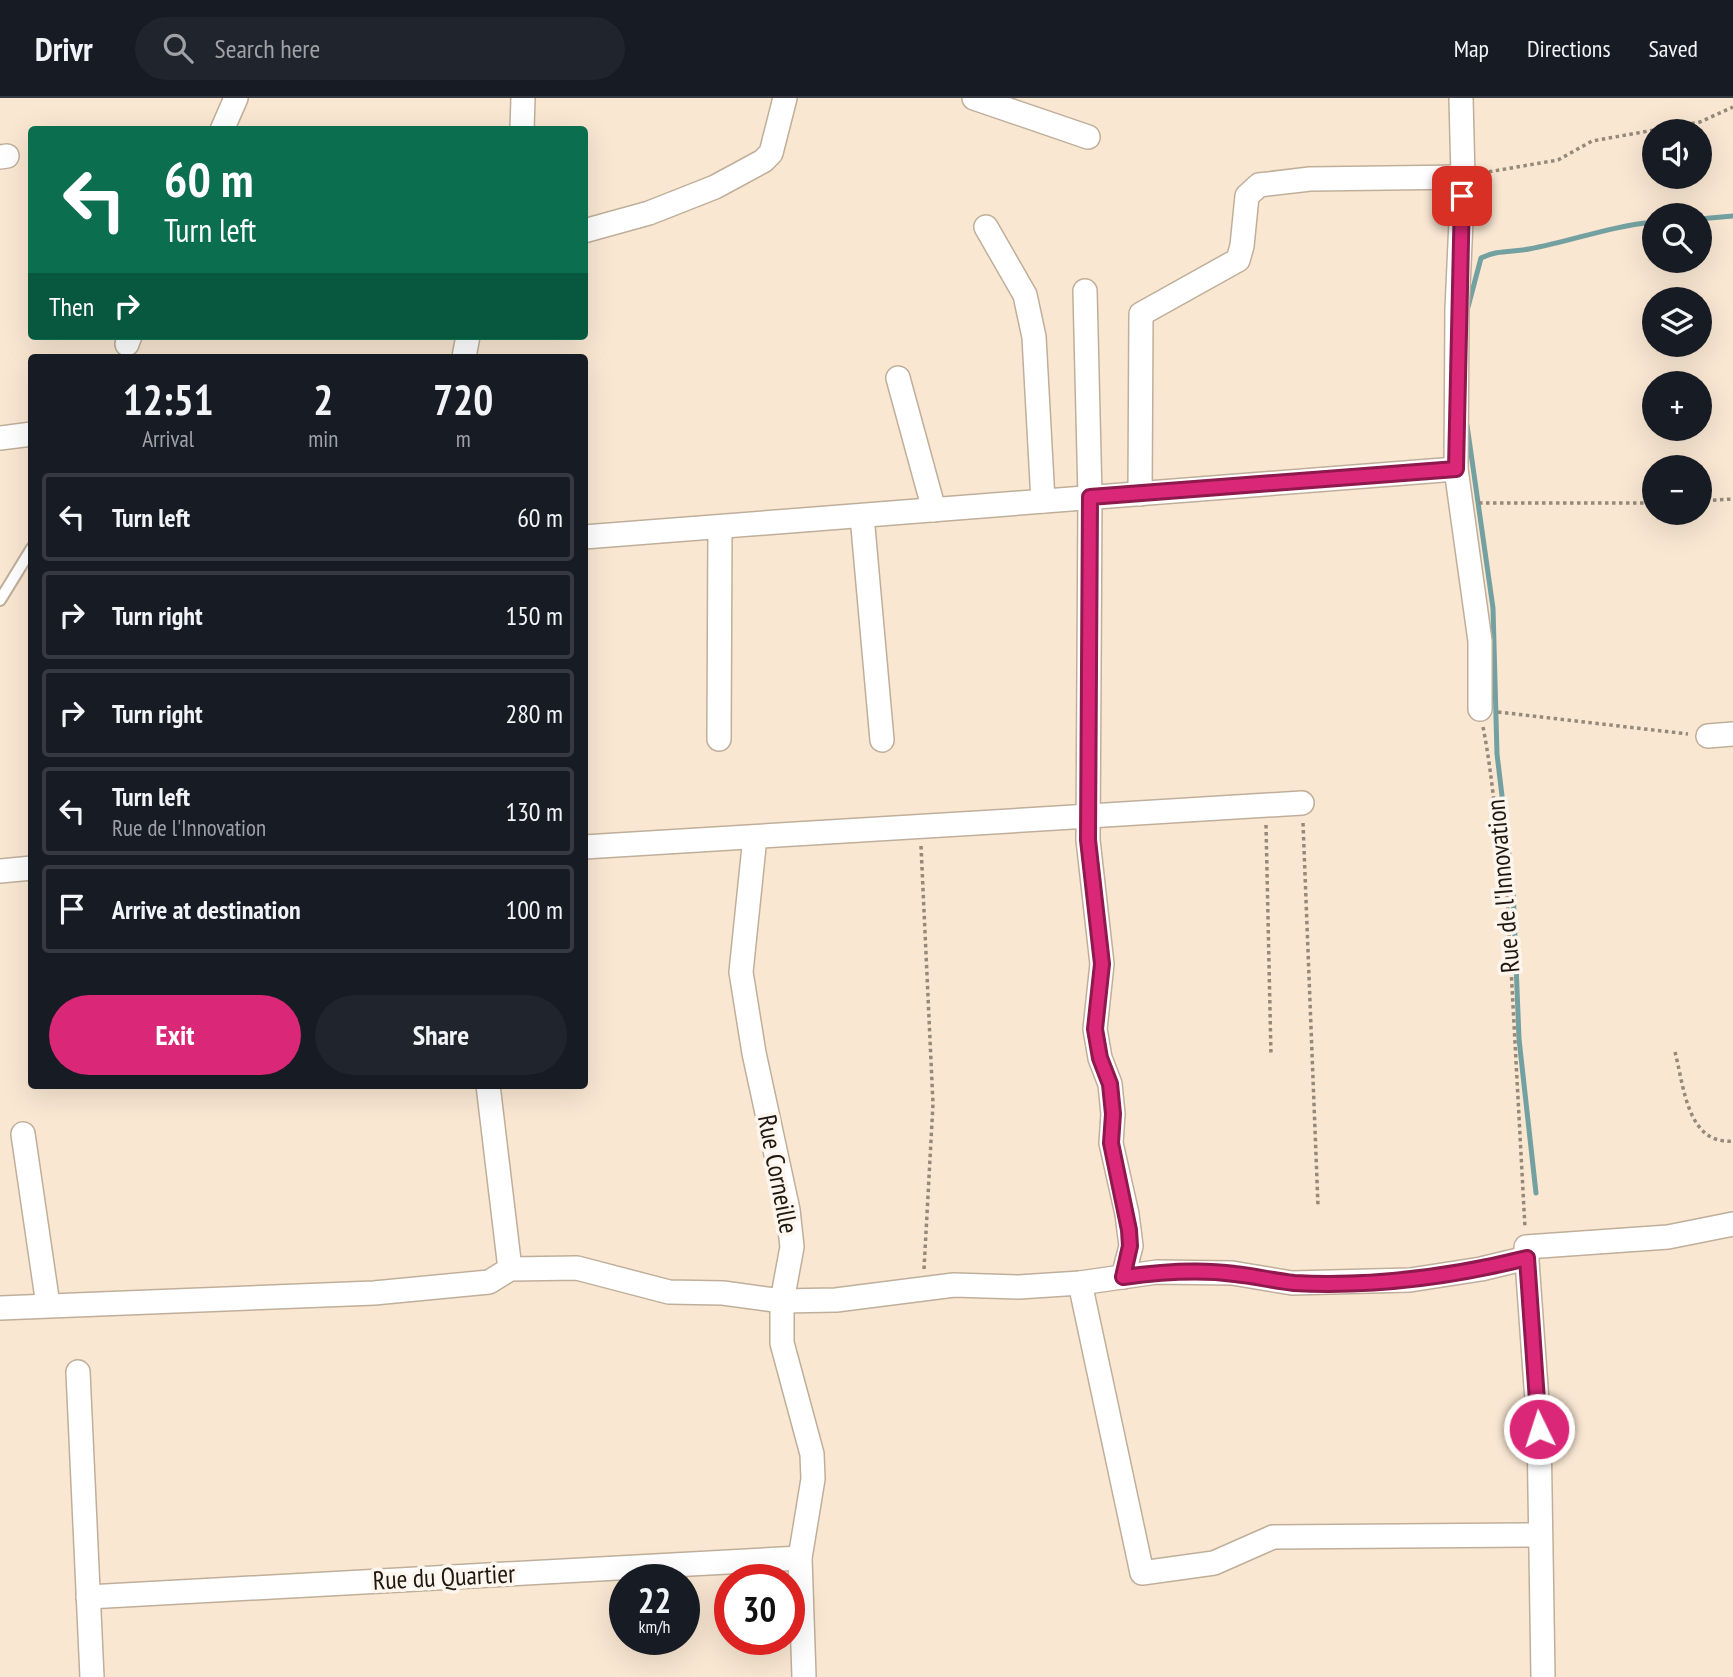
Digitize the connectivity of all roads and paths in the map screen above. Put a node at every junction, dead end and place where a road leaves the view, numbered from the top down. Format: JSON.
{"nodes":[{"id":1,"x":236,"y":98,"type":"edge"},
{"id":2,"x":523,"y":98,"type":"edge"},
{"id":3,"x":785,"y":98,"type":"edge"},
{"id":4,"x":974,"y":98,"type":"edge"},
{"id":5,"x":1461,"y":98,"type":"edge"},
{"id":6,"x":1733,"y":107,"type":"edge"},
{"id":7,"x":224,"y":126,"type":"edge"},
{"id":8,"x":522,"y":126,"type":"edge"},
{"id":9,"x":1088,"y":137,"type":"dead end"},
{"id":10,"x":1463,"y":177,"type":"junction"},
{"id":11,"x":986,"y":227,"type":"dead end"},
{"id":12,"x":588,"y":230,"type":"edge"},
{"id":13,"x":1085,"y":291,"type":"dead end"},
{"id":14,"x":898,"y":378,"type":"dead end"},
{"id":15,"x":28,"y":434,"type":"edge"},
{"id":16,"x":0,"y":438,"type":"edge"},
{"id":17,"x":1456,"y":469,"type":"junction"},
{"id":18,"x":1140,"y":494,"type":"junction"},
{"id":19,"x":1090,"y":497,"type":"junction"},
{"id":20,"x":1733,"y":499,"type":"edge"},
{"id":21,"x":1712,"y":500,"type":"edge"},
{"id":22,"x":1043,"y":501,"type":"junction"},
{"id":23,"x":1474,"y":502,"type":"dead end"},
{"id":24,"x":1642,"y":503,"type":"edge"},
{"id":25,"x":934,"y":510,"type":"junction"},
{"id":26,"x":862,"y":516,"type":"junction"},
{"id":27,"x":720,"y":527,"type":"junction"},
{"id":28,"x":588,"y":537,"type":"edge"},
{"id":29,"x":28,"y":554,"type":"edge"},
{"id":30,"x":0,"y":600,"type":"edge"},
{"id":31,"x":1480,"y":709,"type":"junction"},
{"id":32,"x":1733,"y":734,"type":"edge"},
{"id":33,"x":1708,"y":736,"type":"joint"},
{"id":34,"x":719,"y":739,"type":"dead end"},
{"id":35,"x":882,"y":740,"type":"dead end"},
{"id":36,"x":1302,"y":803,"type":"joint"},
{"id":37,"x":1266,"y":806,"type":"junction"},
{"id":38,"x":1089,"y":815,"type":"junction"},
{"id":39,"x":921,"y":827,"type":"junction"},
{"id":40,"x":755,"y":837,"type":"junction"},
{"id":41,"x":588,"y":847,"type":"edge"},
{"id":42,"x":28,"y":868,"type":"edge"},
{"id":43,"x":0,"y":871,"type":"edge"},
{"id":44,"x":1675,"y":1052,"type":"dead end"},
{"id":45,"x":1271,"y":1056,"type":"dead end"},
{"id":46,"x":488,"y":1089,"type":"edge"},
{"id":47,"x":23,"y":1134,"type":"dead end"},
{"id":48,"x":1733,"y":1141,"type":"edge"},
{"id":49,"x":1318,"y":1206,"type":"dead end"},
{"id":50,"x":1733,"y":1224,"type":"edge"},
{"id":51,"x":1527,"y":1252,"type":"junction"},
{"id":52,"x":510,"y":1269,"type":"junction"},
{"id":53,"x":1123,"y":1277,"type":"junction"},
{"id":54,"x":1080,"y":1283,"type":"junction"},
{"id":55,"x":923,"y":1289,"type":"junction"},
{"id":56,"x":782,"y":1301,"type":"junction"},
{"id":57,"x":48,"y":1305,"type":"junction"},
{"id":58,"x":0,"y":1308,"type":"edge"},
{"id":59,"x":78,"y":1372,"type":"dead end"},
{"id":60,"x":1540,"y":1535,"type":"junction"},
{"id":61,"x":800,"y":1558,"type":"junction"},
{"id":62,"x":89,"y":1597,"type":"junction"},
{"id":63,"x":92,"y":1677,"type":"edge"},
{"id":64,"x":804,"y":1677,"type":"edge"},
{"id":65,"x":1543,"y":1677,"type":"edge"}],
"edges":[{"from":1,"to":7,"type":"street"},
{"from":2,"to":8,"type":"street"},
{"from":3,"to":12,"type":"street"},
{"from":4,"to":9,"type":"street"},
{"from":5,"to":10,"type":"street"},
{"from":6,"to":10,"type":"path"},
{"from":10,"to":17,"type":"street"},
{"from":10,"to":18,"type":"street"},
{"from":11,"to":22,"type":"street"},
{"from":13,"to":19,"type":"street"},
{"from":14,"to":25,"type":"street"},
{"from":15,"to":16,"type":"street"},
{"from":17,"to":18,"type":"street"},
{"from":17,"to":31,"type":"street"},
{"from":18,"to":19,"type":"street"},
{"from":19,"to":22,"type":"street"},
{"from":19,"to":38,"type":"street"},
{"from":20,"to":21,"type":"path"},
{"from":22,"to":25,"type":"street"},
{"from":23,"to":24,"type":"path"},
{"from":25,"to":26,"type":"street"},
{"from":26,"to":27,"type":"street"},
{"from":26,"to":35,"type":"street"},
{"from":27,"to":28,"type":"street"},
{"from":27,"to":34,"type":"street"},
{"from":29,"to":30,"type":"lane"},
{"from":31,"to":33,"type":"path"},
{"from":31,"to":51,"type":"path","name":"Rue de l'Innovation"},
{"from":32,"to":33,"type":"street"},
{"from":36,"to":37,"type":"street"},
{"from":36,"to":49,"type":"path"},
{"from":37,"to":38,"type":"street"},
{"from":37,"to":45,"type":"path"},
{"from":38,"to":39,"type":"street"},
{"from":38,"to":53,"type":"street"},
{"from":39,"to":40,"type":"street"},
{"from":39,"to":55,"type":"path"},
{"from":40,"to":41,"type":"street"},
{"from":40,"to":56,"type":"street","name":"Rue Corneille"},
{"from":42,"to":43,"type":"street"},
{"from":44,"to":48,"type":"path"},
{"from":46,"to":52,"type":"street"},
{"from":47,"to":57,"type":"street"},
{"from":50,"to":51,"type":"street"},
{"from":51,"to":53,"type":"street"},
{"from":51,"to":60,"type":"street"},
{"from":52,"to":56,"type":"street"},
{"from":52,"to":57,"type":"street"},
{"from":53,"to":54,"type":"street"},
{"from":54,"to":55,"type":"street"},
{"from":54,"to":60,"type":"street"},
{"from":55,"to":56,"type":"street"},
{"from":56,"to":61,"type":"street","name":"Rue Corneille"},
{"from":57,"to":58,"type":"street"},
{"from":59,"to":62,"type":"street"},
{"from":60,"to":65,"type":"street"},
{"from":61,"to":62,"type":"street","name":"Rue du Quartier"},
{"from":61,"to":64,"type":"street","name":"Rue Corneille"},
{"from":62,"to":63,"type":"street"}]}
